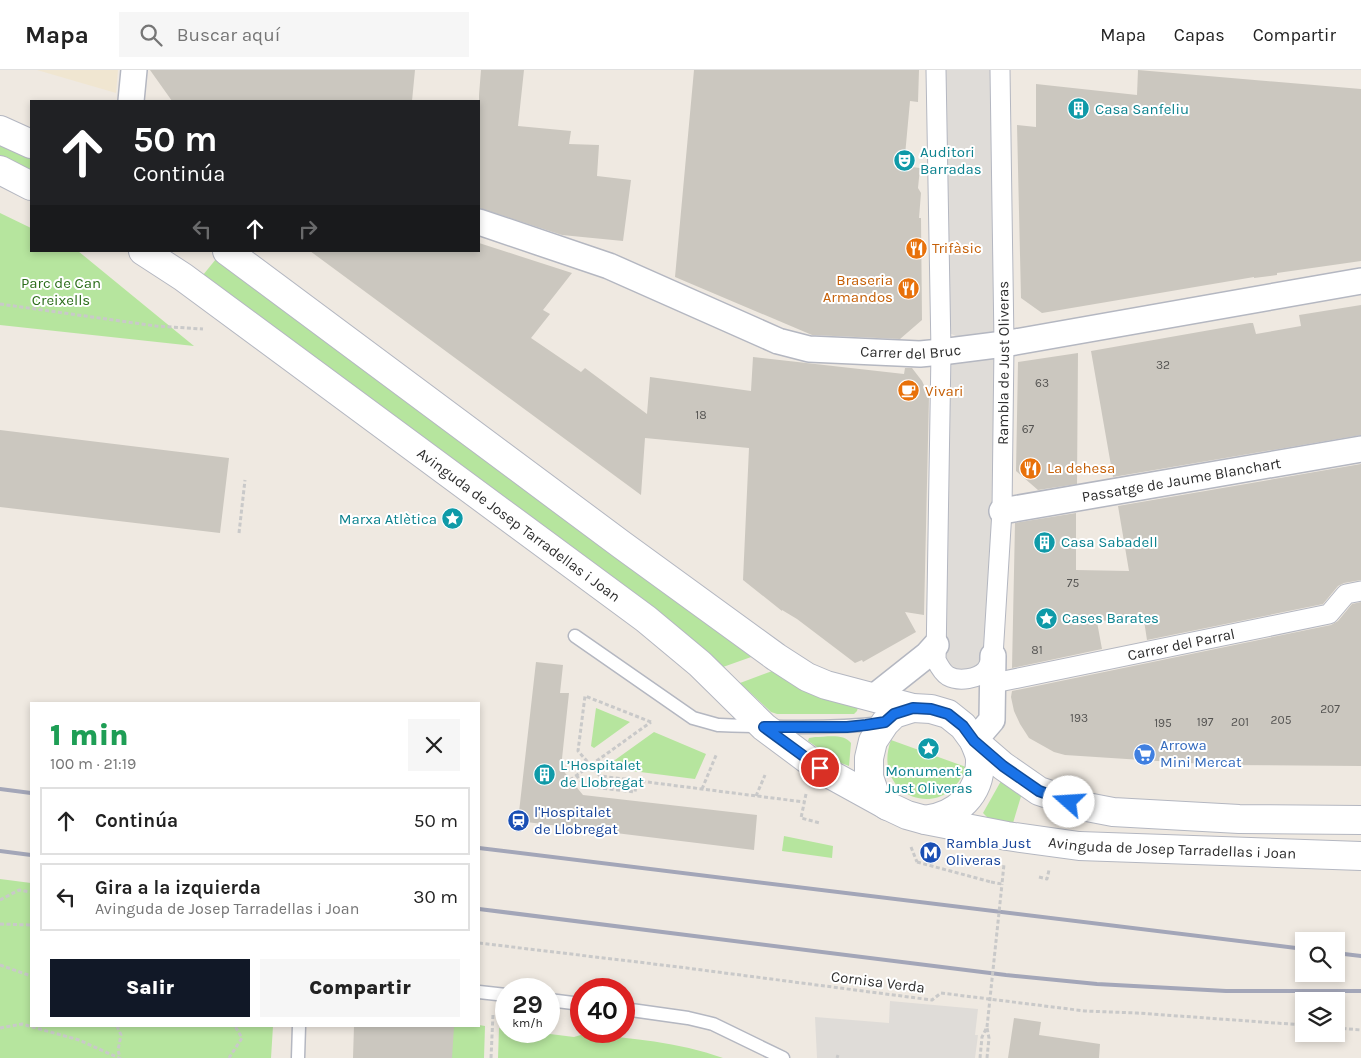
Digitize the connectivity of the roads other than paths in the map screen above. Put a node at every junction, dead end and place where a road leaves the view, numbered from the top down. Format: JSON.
{"nodes":[{"id":1,"x":134,"y":70,"type":"edge"},
{"id":2,"x":936,"y":70,"type":"edge"},
{"id":3,"x":1000,"y":70,"type":"edge"},
{"id":4,"x":131,"y":100,"type":"edge"},
{"id":5,"x":0,"y":130,"type":"edge"},
{"id":6,"x":30,"y":144,"type":"edge"},
{"id":7,"x":0,"y":170,"type":"edge"},
{"id":8,"x":30,"y":185,"type":"edge"},
{"id":9,"x":480,"y":222,"type":"edge"},
{"id":10,"x":227,"y":252,"type":"edge"},
{"id":11,"x":155,"y":255,"type":"edge"},
{"id":12,"x":1361,"y":281,"type":"edge"},
{"id":13,"x":1004,"y":344,"type":"junction"},
{"id":14,"x":941,"y":352,"type":"junction"},
{"id":15,"x":1361,"y":449,"type":"edge"},
{"id":16,"x":1002,"y":511,"type":"junction"},
{"id":17,"x":1361,"y":591,"type":"edge"},
{"id":18,"x":575,"y":636,"type":"dead end"},
{"id":19,"x":936,"y":645,"type":"junction"},
{"id":20,"x":992,"y":656,"type":"junction"},
{"id":21,"x":995,"y":682,"type":"junction"},
{"id":22,"x":874,"y":697,"type":"junction"},
{"id":23,"x":913,"y":708,"type":"junction"},
{"id":24,"x":885,"y":722,"type":"junction"},
{"id":25,"x":764,"y":727,"type":"junction"},
{"id":26,"x":974,"y":741,"type":"junction"},
{"id":27,"x":888,"y":806,"type":"junction"},
{"id":28,"x":925,"y":820,"type":"junction"},
{"id":29,"x":1361,"y":820,"type":"edge"},
{"id":30,"x":1360,"y":857,"type":"edge"},
{"id":31,"x":480,"y":992,"type":"edge"},
{"id":32,"x":495,"y":994,"type":"edge"},
{"id":33,"x":635,"y":1011,"type":"edge"},
{"id":34,"x":299,"y":1027,"type":"edge"},
{"id":35,"x":298,"y":1058,"type":"edge"},
{"id":36,"x":783,"y":1058,"type":"edge"}],
"edges":[{"from":1,"to":4,"type":"street"},
{"from":2,"to":14,"type":"street"},
{"from":3,"to":13,"type":"street","name":"Rambla de Just Oliveras"},
{"from":5,"to":6,"type":"street"},
{"from":7,"to":8,"type":"street"},
{"from":9,"to":14,"type":"street","name":"Carrer del Bruc"},
{"from":10,"to":22,"type":"street"},
{"from":11,"to":25,"type":"street","name":"Avinguda de Josep Tarradellas i Joan"},
{"from":12,"to":13,"type":"street","name":"Carrer del Bruc"},
{"from":13,"to":14,"type":"street","name":"Carrer del Bruc"},
{"from":13,"to":16,"type":"street","name":"Rambla de Just Oliveras"},
{"from":14,"to":19,"type":"street"},
{"from":15,"to":16,"type":"street","name":"Passatge de Jaume Blanchart"},
{"from":16,"to":20,"type":"street","name":"Rambla de Just Oliveras"},
{"from":17,"to":21,"type":"street","name":"Carrer del Parral"},
{"from":18,"to":25,"type":"lane"},
{"from":19,"to":20,"type":"street"},
{"from":19,"to":22,"type":"street"},
{"from":20,"to":21,"type":"street","name":"Rambla de Just Oliveras"},
{"from":21,"to":26,"type":"street","name":"Rambla de Just Oliveras"},
{"from":22,"to":23,"type":"street"},
{"from":23,"to":24,"type":"street"},
{"from":23,"to":26,"type":"street"},
{"from":24,"to":25,"type":"lane"},
{"from":24,"to":27,"type":"street","name":"Avinguda de Josep Tarradellas i Joan"},
{"from":25,"to":27,"type":"street","name":"Avinguda de Josep Tarradellas i Joan"},
{"from":26,"to":28,"type":"street"},
{"from":26,"to":29,"type":"street"},
{"from":27,"to":28,"type":"street","name":"Avinguda de Josep Tarradellas i Joan"},
{"from":28,"to":30,"type":"street","name":"Avinguda de Josep Tarradellas i Joan"},
{"from":31,"to":32,"type":"lane"},
{"from":33,"to":36,"type":"lane"},
{"from":34,"to":35,"type":"lane"}]}
